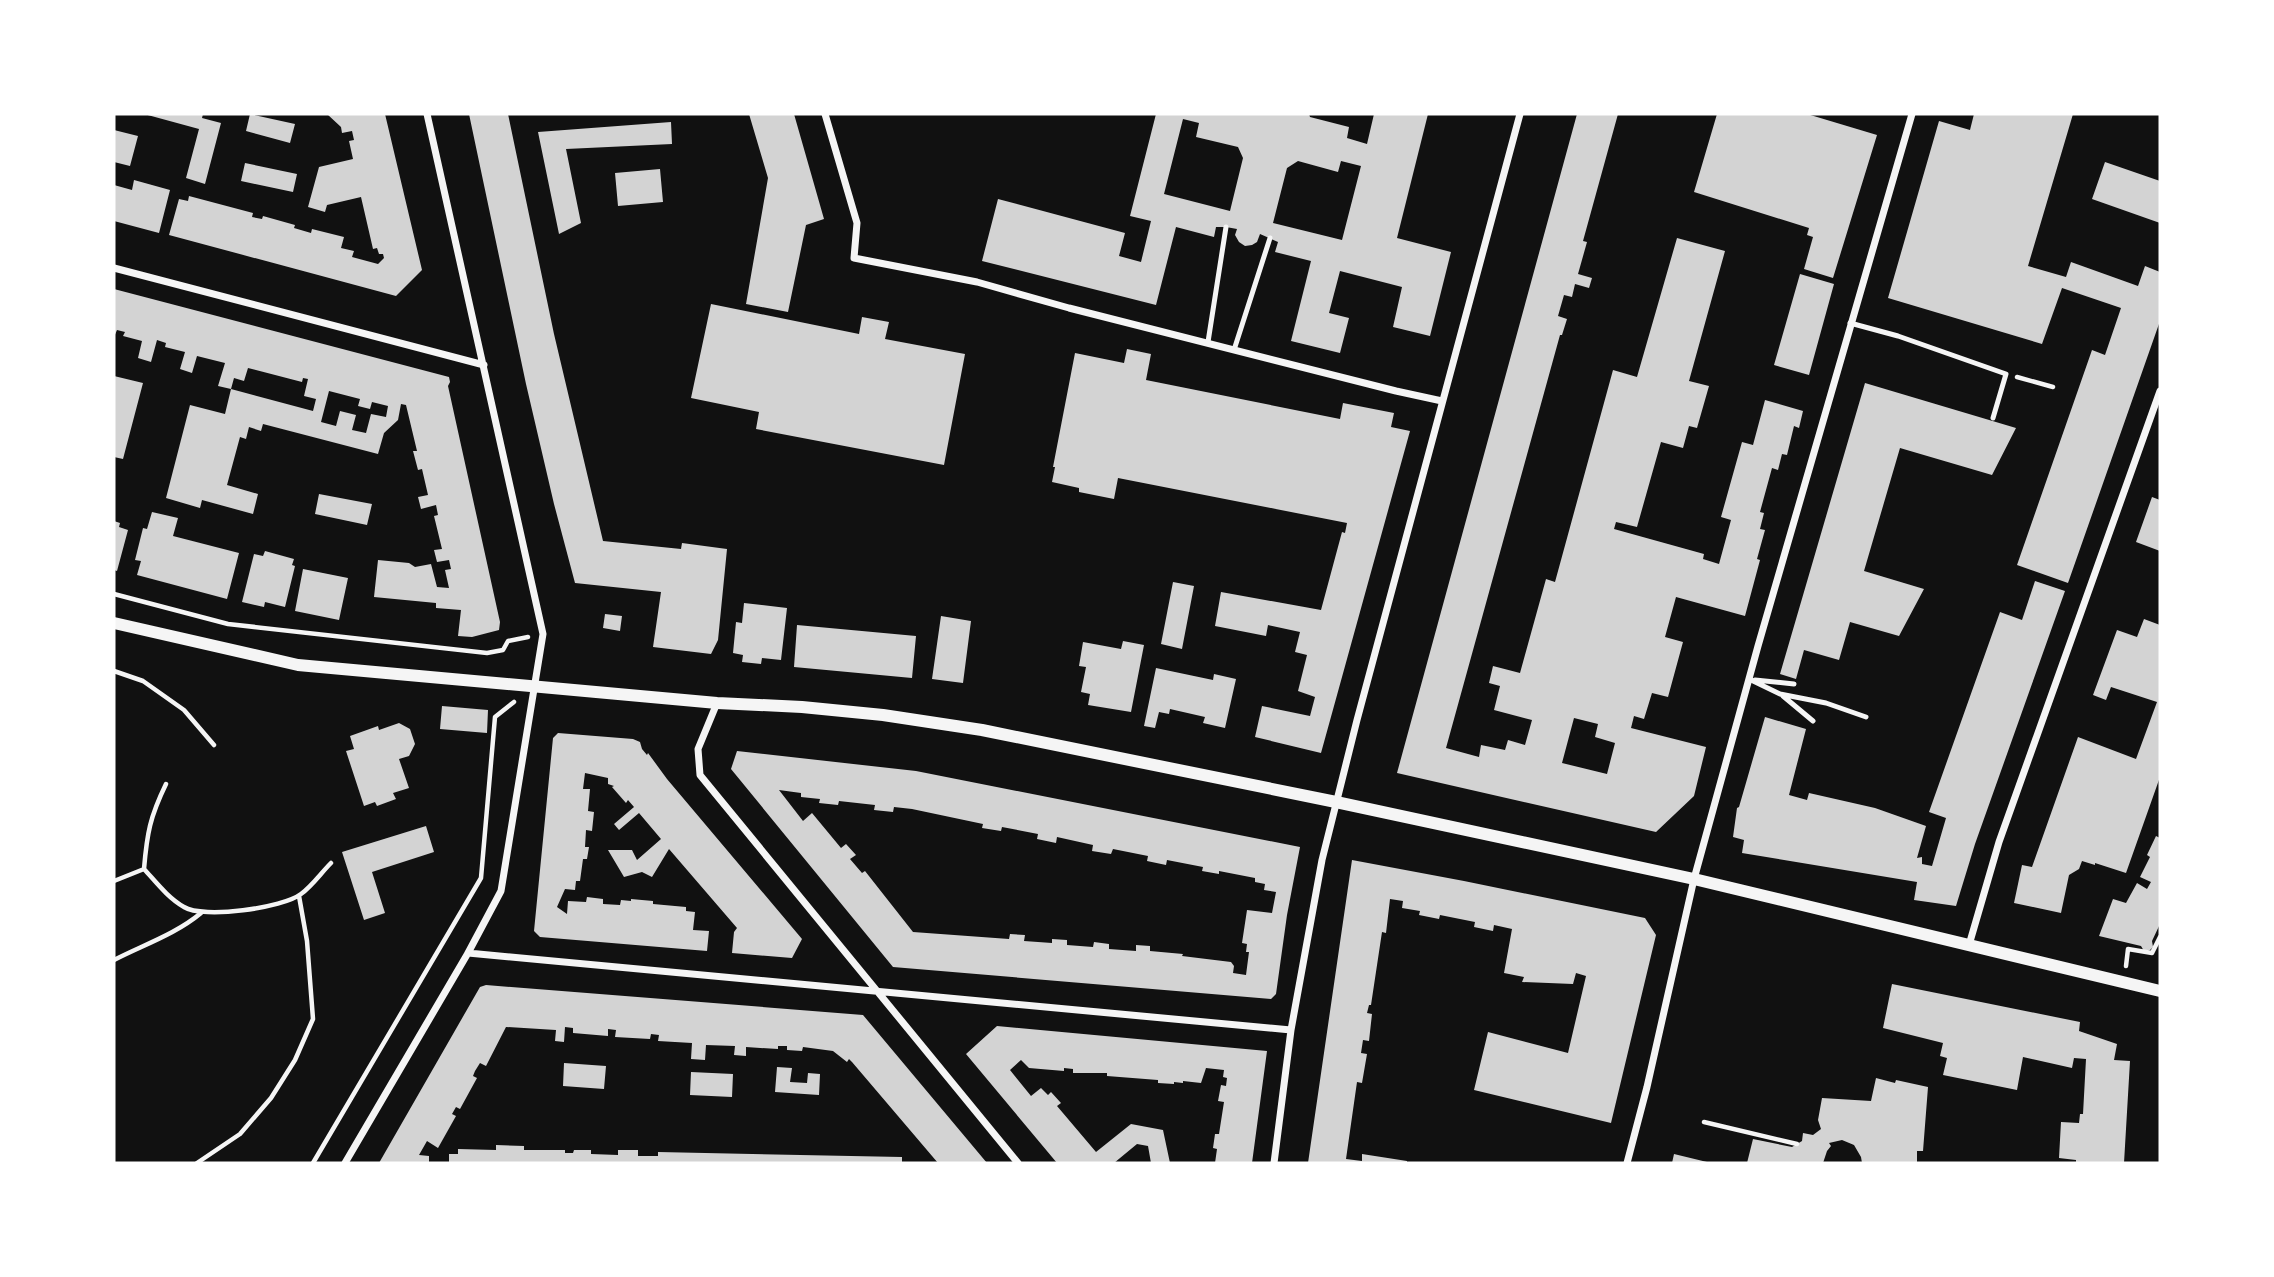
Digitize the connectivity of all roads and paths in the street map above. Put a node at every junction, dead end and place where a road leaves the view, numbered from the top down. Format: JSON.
{"nodes":[{"id":1,"x":427,"y":114,"type":"edge"},
{"id":2,"x":825,"y":114,"type":"edge"},
{"id":3,"x":1520,"y":114,"type":"edge"},
{"id":4,"x":1912,"y":114,"type":"edge"},
{"id":5,"x":1226,"y":227,"type":"dead end"},
{"id":6,"x":1270,"y":238,"type":"dead end"},
{"id":7,"x":114,"y":268,"type":"edge"},
{"id":8,"x":1850,"y":323,"type":"junction"},
{"id":9,"x":1208,"y":342,"type":"junction"},
{"id":10,"x":1234,"y":350,"type":"junction"},
{"id":11,"x":484,"y":365,"type":"junction"},
{"id":12,"x":2006,"y":374,"type":"junction"},
{"id":13,"x":2053,"y":387,"type":"dead end"},
{"id":14,"x":2160,"y":391,"type":"edge"},
{"id":15,"x":1441,"y":401,"type":"junction"},
{"id":16,"x":1993,"y":418,"type":"dead end"},
{"id":17,"x":114,"y":594,"type":"edge"},
{"id":18,"x":114,"y":623,"type":"edge"},
{"id":19,"x":543,"y":634,"type":"junction"},
{"id":20,"x":114,"y":671,"type":"edge"},
{"id":21,"x":1749,"y":679,"type":"junction"},
{"id":22,"x":1794,"y":684,"type":"dead end"},
{"id":23,"x":535,"y":687,"type":"junction"},
{"id":24,"x":1780,"y":694,"type":"junction"},
{"id":25,"x":717,"y":703,"type":"junction"},
{"id":26,"x":495,"y":717,"type":"dead end"},
{"id":27,"x":1866,"y":717,"type":"dead end"},
{"id":28,"x":1813,"y":721,"type":"dead end"},
{"id":29,"x":214,"y":745,"type":"dead end"},
{"id":30,"x":166,"y":784,"type":"dead end"},
{"id":31,"x":1336,"y":802,"type":"junction"},
{"id":32,"x":331,"y":863,"type":"dead end"},
{"id":33,"x":144,"y":869,"type":"junction"},
{"id":34,"x":1694,"y":879,"type":"junction"},
{"id":35,"x":114,"y":881,"type":"edge"},
{"id":36,"x":299,"y":896,"type":"junction"},
{"id":37,"x":202,"y":912,"type":"junction"},
{"id":38,"x":2160,"y":937,"type":"edge"},
{"id":39,"x":1969,"y":945,"type":"junction"},
{"id":40,"x":468,"y":953,"type":"junction"},
{"id":41,"x":114,"y":960,"type":"edge"},
{"id":42,"x":2124,"y":982,"type":"junction"},
{"id":43,"x":877,"y":991,"type":"junction"},
{"id":44,"x":2160,"y":991,"type":"edge"},
{"id":45,"x":1291,"y":1030,"type":"junction"},
{"id":46,"x":1704,"y":1122,"type":"dead end"},
{"id":47,"x":1797,"y":1144,"type":"dead end"},
{"id":48,"x":197,"y":1163,"type":"edge"},
{"id":49,"x":313,"y":1163,"type":"edge"},
{"id":50,"x":345,"y":1163,"type":"edge"},
{"id":51,"x":1018,"y":1163,"type":"edge"},
{"id":52,"x":1275,"y":1163,"type":"edge"},
{"id":53,"x":1627,"y":1163,"type":"edge"}],
"edges":[{"from":1,"to":11,"type":"street"},
{"from":2,"to":9,"type":"street"},
{"from":3,"to":15,"type":"street"},
{"from":4,"to":8,"type":"street"},
{"from":5,"to":9,"type":"lane"},
{"from":6,"to":10,"type":"lane"},
{"from":7,"to":11,"type":"street"},
{"from":8,"to":12,"type":"lane"},
{"from":8,"to":21,"type":"street"},
{"from":9,"to":10,"type":"street"},
{"from":10,"to":15,"type":"street"},
{"from":11,"to":19,"type":"street"},
{"from":12,"to":13,"type":"path"},
{"from":12,"to":16,"type":"lane"},
{"from":14,"to":39,"type":"street"},
{"from":15,"to":31,"type":"street"},
{"from":17,"to":19,"type":"path"},
{"from":18,"to":23,"type":"street"},
{"from":19,"to":23,"type":"street"},
{"from":20,"to":29,"type":"path"},
{"from":21,"to":22,"type":"lane"},
{"from":21,"to":24,"type":"lane"},
{"from":21,"to":34,"type":"street"},
{"from":23,"to":25,"type":"street"},
{"from":23,"to":40,"type":"street"},
{"from":24,"to":27,"type":"lane"},
{"from":24,"to":28,"type":"lane"},
{"from":25,"to":31,"type":"street"},
{"from":25,"to":43,"type":"street"},
{"from":26,"to":49,"type":"path"},
{"from":30,"to":33,"type":"path"},
{"from":31,"to":34,"type":"street"},
{"from":31,"to":45,"type":"street"},
{"from":32,"to":36,"type":"path"},
{"from":33,"to":35,"type":"path"},
{"from":33,"to":37,"type":"path"},
{"from":34,"to":39,"type":"street"},
{"from":34,"to":53,"type":"street"},
{"from":36,"to":37,"type":"path"},
{"from":36,"to":48,"type":"path"},
{"from":37,"to":41,"type":"path"},
{"from":38,"to":42,"type":"path"},
{"from":39,"to":42,"type":"street"},
{"from":40,"to":43,"type":"street"},
{"from":40,"to":50,"type":"street"},
{"from":42,"to":44,"type":"street"},
{"from":43,"to":45,"type":"street"},
{"from":43,"to":51,"type":"street"},
{"from":45,"to":52,"type":"street"},
{"from":46,"to":47,"type":"path"}]}
